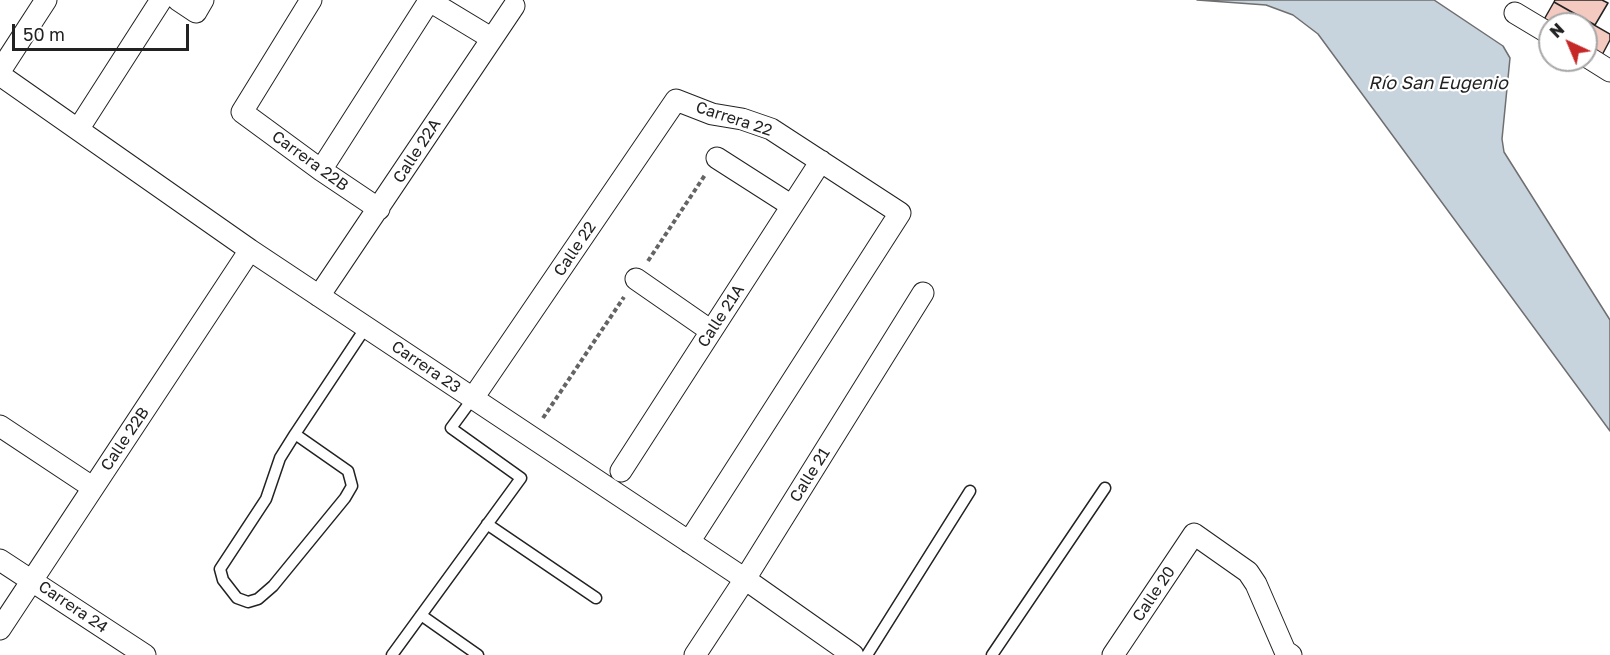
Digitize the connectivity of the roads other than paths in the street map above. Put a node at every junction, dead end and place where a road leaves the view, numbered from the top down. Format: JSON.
{"nodes":[{"id":1,"x":46,"y":0,"type":"edge"},
{"id":2,"x":161,"y":0,"type":"edge"},
{"id":3,"x":178,"y":0,"type":"edge"},
{"id":4,"x":311,"y":0,"type":"edge"},
{"id":5,"x":428,"y":0,"type":"edge"},
{"id":6,"x":1516,"y":4,"type":"edge"},
{"id":7,"x":200,"y":6,"type":"edge"},
{"id":8,"x":514,"y":6,"type":"dead end"},
{"id":9,"x":1538,"y":23,"type":"edge"},
{"id":10,"x":491,"y":38,"type":"junction"},
{"id":11,"x":0,"y":73,"type":"edge"},
{"id":12,"x":676,"y":100,"type":"joint"},
{"id":13,"x":79,"y":128,"type":"junction"},
{"id":14,"x":717,"y":158,"type":"dead end"},
{"id":15,"x":821,"y":161,"type":"junction"},
{"id":16,"x":321,"y":170,"type":"junction"},
{"id":17,"x":792,"y":206,"type":"junction"},
{"id":18,"x":379,"y":209,"type":"junction"},
{"id":19,"x":250,"y":250,"type":"junction"},
{"id":20,"x":636,"y":279,"type":"dead end"},
{"id":21,"x":923,"y":293,"type":"dead end"},
{"id":22,"x":319,"y":296,"type":"junction"},
{"id":23,"x":366,"y":327,"type":"junction"},
{"id":24,"x":711,"y":331,"type":"junction"},
{"id":25,"x":473,"y":398,"type":"junction"},
{"id":26,"x":0,"y":426,"type":"edge"},
{"id":27,"x":295,"y":434,"type":"junction"},
{"id":28,"x":621,"y":471,"type":"dead end"},
{"id":29,"x":93,"y":487,"type":"junction"},
{"id":30,"x":1105,"y":489,"type":"dead end"},
{"id":31,"x":970,"y":491,"type":"dead end"},
{"id":32,"x":487,"y":524,"type":"junction"},
{"id":33,"x":689,"y":542,"type":"junction"},
{"id":34,"x":0,"y":560,"type":"edge"},
{"id":35,"x":31,"y":579,"type":"junction"},
{"id":36,"x":745,"y":579,"type":"junction"},
{"id":37,"x":596,"y":598,"type":"dead end"},
{"id":38,"x":421,"y":615,"type":"junction"},
{"id":39,"x":0,"y":629,"type":"edge"},
{"id":40,"x":1286,"y":654,"type":"edge"},
{"id":41,"x":145,"y":655,"type":"edge"},
{"id":42,"x":392,"y":655,"type":"edge"},
{"id":43,"x":478,"y":655,"type":"edge"},
{"id":44,"x":694,"y":655,"type":"edge"},
{"id":45,"x":853,"y":655,"type":"edge"},
{"id":46,"x":867,"y":655,"type":"edge"},
{"id":47,"x":992,"y":655,"type":"edge"},
{"id":48,"x":1113,"y":655,"type":"edge"}],
"edges":[{"from":1,"to":11,"type":"street"},
{"from":2,"to":13,"type":"street"},
{"from":3,"to":7,"type":"street"},
{"from":4,"to":16,"type":"street","name":"Carrera 22B"},
{"from":5,"to":10,"type":"street"},
{"from":5,"to":16,"type":"street"},
{"from":6,"to":9,"type":"street"},
{"from":8,"to":10,"type":"street","name":"Calle 22A"},
{"from":10,"to":18,"type":"street","name":"Calle 22A"},
{"from":11,"to":13,"type":"street","name":"Carrera 23"},
{"from":12,"to":15,"type":"street","name":"Carrera 22"},
{"from":12,"to":25,"type":"street","name":"Calle 22"},
{"from":13,"to":19,"type":"street","name":"Carrera 23"},
{"from":14,"to":17,"type":"street"},
{"from":15,"to":17,"type":"street","name":"Calle 21A"},
{"from":15,"to":33,"type":"street","name":"Carrera 22"},
{"from":16,"to":18,"type":"street","name":"Carrera 22B"},
{"from":17,"to":24,"type":"street","name":"Calle 21A"},
{"from":18,"to":22,"type":"street","name":"Calle 22A"},
{"from":19,"to":22,"type":"street","name":"Carrera 23"},
{"from":19,"to":29,"type":"street","name":"Calle 22B"},
{"from":20,"to":24,"type":"street"},
{"from":21,"to":36,"type":"street","name":"Calle 21"},
{"from":22,"to":23,"type":"street","name":"Carrera 23"},
{"from":23,"to":25,"type":"street","name":"Carrera 23"},
{"from":23,"to":27,"type":"lane"},
{"from":24,"to":28,"type":"street","name":"Calle 21A"},
{"from":25,"to":32,"type":"lane"},
{"from":25,"to":33,"type":"street","name":"Carrera 23"},
{"from":26,"to":29,"type":"street"},
{"from":27,"to":27,"type":"lane"},
{"from":29,"to":35,"type":"street","name":"Calle 22B"},
{"from":30,"to":47,"type":"lane"},
{"from":31,"to":46,"type":"lane"},
{"from":32,"to":37,"type":"lane"},
{"from":32,"to":38,"type":"lane"},
{"from":33,"to":36,"type":"street","name":"Carrera 23"},
{"from":34,"to":35,"type":"street","name":"Carrera 24"},
{"from":35,"to":39,"type":"street","name":"Calle 22B"},
{"from":35,"to":41,"type":"street","name":"Carrera 24"},
{"from":36,"to":44,"type":"street","name":"Calle 21"},
{"from":36,"to":45,"type":"street","name":"Carrera 23"},
{"from":38,"to":42,"type":"lane"},
{"from":38,"to":43,"type":"lane"},
{"from":40,"to":48,"type":"street","name":"Calle 20"}]}
